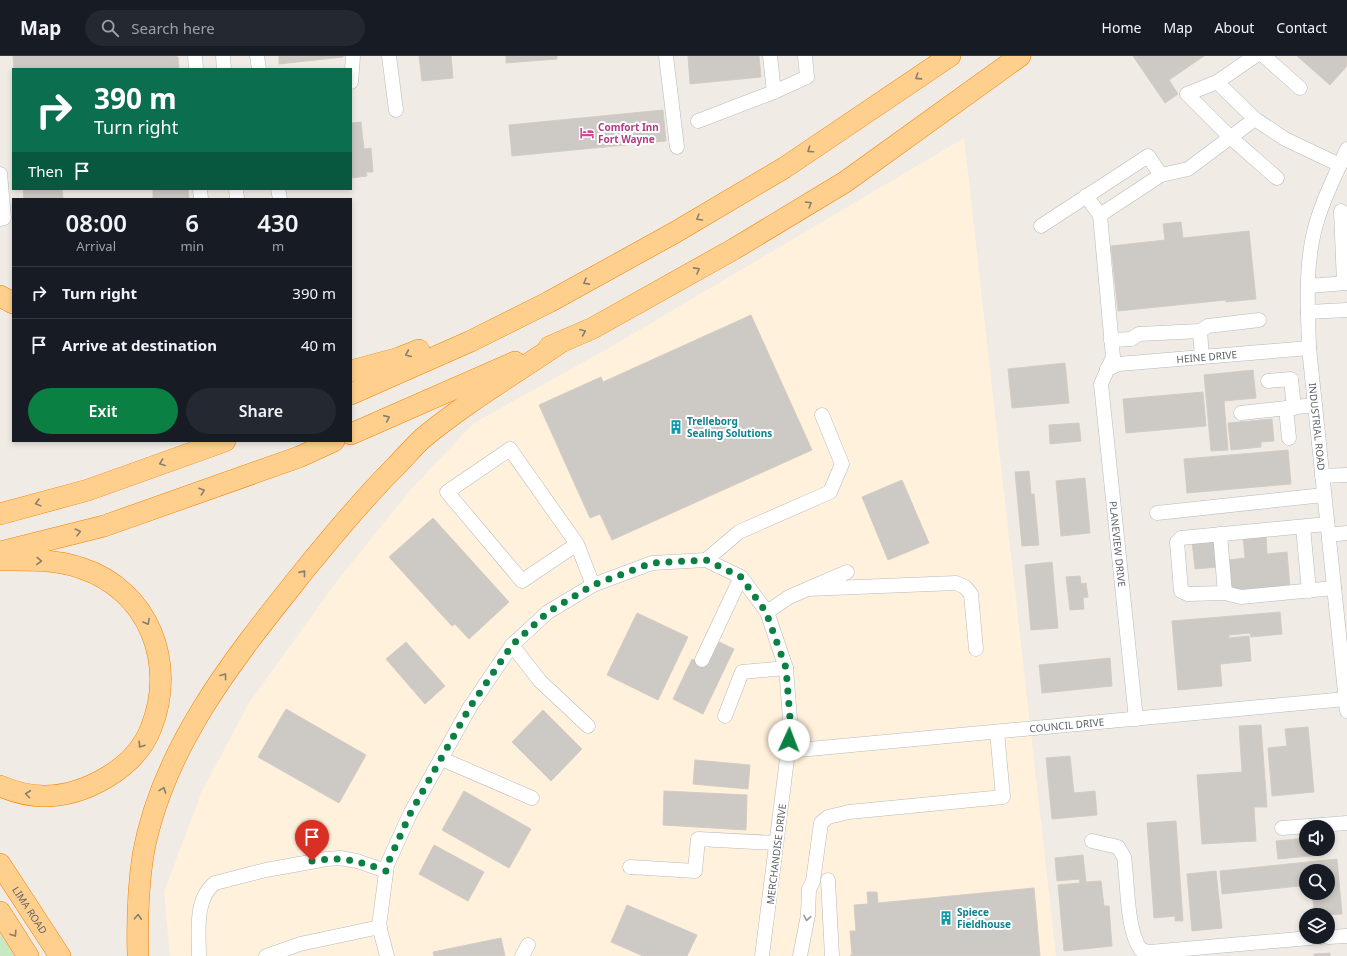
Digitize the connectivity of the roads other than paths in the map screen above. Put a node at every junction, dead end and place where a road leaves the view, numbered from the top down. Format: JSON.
{"nodes":[{"id":1,"x":195,"y":56,"type":"edge"},
{"id":2,"x":223,"y":56,"type":"edge"},
{"id":3,"x":258,"y":56,"type":"edge"},
{"id":4,"x":353,"y":56,"type":"edge"},
{"id":5,"x":389,"y":56,"type":"edge"},
{"id":6,"x":666,"y":56,"type":"edge"},
{"id":7,"x":770,"y":56,"type":"edge"},
{"id":8,"x":805,"y":56,"type":"edge"},
{"id":9,"x":950,"y":56,"type":"edge"},
{"id":10,"x":1020,"y":56,"type":"edge"},
{"id":11,"x":1255,"y":56,"type":"edge"},
{"id":12,"x":1264,"y":56,"type":"edge"},
{"id":13,"x":196,"y":68,"type":"edge"},
{"id":14,"x":224,"y":68,"type":"edge"},
{"id":15,"x":259,"y":68,"type":"edge"},
{"id":16,"x":352,"y":69,"type":"edge"},
{"id":17,"x":1217,"y":82,"type":"junction"},
{"id":18,"x":1300,"y":88,"type":"dead end"},
{"id":19,"x":774,"y":92,"type":"junction"},
{"id":20,"x":396,"y":110,"type":"dead end"},
{"id":21,"x":1255,"y":119,"type":"junction"},
{"id":22,"x":698,"y":121,"type":"dead end"},
{"id":23,"x":1230,"y":137,"type":"junction"},
{"id":24,"x":677,"y":147,"type":"dead end"},
{"id":25,"x":1347,"y":149,"type":"edge"},
{"id":26,"x":1340,"y":165,"type":"junction"},
{"id":27,"x":0,"y":174,"type":"edge"},
{"id":28,"x":1161,"y":175,"type":"junction"},
{"id":29,"x":1276,"y":178,"type":"dead end"},
{"id":30,"x":1086,"y":196,"type":"junction"},
{"id":31,"x":1340,"y":211,"type":"dead end"},
{"id":32,"x":1100,"y":215,"type":"junction"},
{"id":33,"x":0,"y":219,"type":"edge"},
{"id":34,"x":1041,"y":226,"type":"dead end"},
{"id":35,"x":1346,"y":283,"type":"edge"},
{"id":36,"x":1308,"y":286,"type":"junction"},
{"id":37,"x":0,"y":296,"type":"edge"},
{"id":38,"x":12,"y":302,"type":"edge"},
{"id":39,"x":549,"y":302,"type":"junction"},
{"id":40,"x":1347,"y":310,"type":"edge"},
{"id":41,"x":1308,"y":312,"type":"junction"},
{"id":42,"x":1259,"y":320,"type":"dead end"},
{"id":43,"x":1200,"y":331,"type":"junction"},
{"id":44,"x":1111,"y":340,"type":"junction"},
{"id":45,"x":561,"y":342,"type":"junction"},
{"id":46,"x":1309,"y":348,"type":"junction"},
{"id":47,"x":1202,"y":357,"type":"junction"},
{"id":48,"x":1106,"y":369,"type":"junction"},
{"id":49,"x":352,"y":371,"type":"edge"},
{"id":50,"x":1268,"y":381,"type":"dead end"},
{"id":51,"x":352,"y":394,"type":"edge"},
{"id":52,"x":1315,"y":405,"type":"junction"},
{"id":53,"x":1290,"y":408,"type":"junction"},
{"id":54,"x":1241,"y":413,"type":"dead end"},
{"id":55,"x":822,"y":415,"type":"dead end"},
{"id":56,"x":352,"y":434,"type":"edge"},
{"id":57,"x":1289,"y":438,"type":"dead end"},
{"id":58,"x":222,"y":442,"type":"edge"},
{"id":59,"x":332,"y":442,"type":"edge"},
{"id":60,"x":1347,"y":474,"type":"edge"},
{"id":61,"x":1322,"y":476,"type":"junction"},
{"id":62,"x":1324,"y":495,"type":"junction"},
{"id":63,"x":1157,"y":512,"type":"dead end"},
{"id":64,"x":0,"y":514,"type":"edge"},
{"id":65,"x":1304,"y":526,"type":"junction"},
{"id":66,"x":1328,"y":530,"type":"junction"},
{"id":67,"x":1347,"y":533,"type":"edge"},
{"id":68,"x":1220,"y":534,"type":"junction"},
{"id":69,"x":577,"y":544,"type":"junction"},
{"id":70,"x":0,"y":552,"type":"edge"},
{"id":71,"x":0,"y":560,"type":"edge"},
{"id":72,"x":706,"y":560,"type":"junction"},
{"id":73,"x":847,"y":572,"type":"dead end"},
{"id":74,"x":741,"y":577,"type":"junction"},
{"id":75,"x":593,"y":585,"type":"junction"},
{"id":76,"x":1334,"y":588,"type":"junction"},
{"id":77,"x":808,"y":589,"type":"junction"},
{"id":78,"x":1309,"y":591,"type":"junction"},
{"id":79,"x":1225,"y":593,"type":"junction"},
{"id":80,"x":766,"y":612,"type":"junction"},
{"id":81,"x":512,"y":645,"type":"junction"},
{"id":82,"x":976,"y":649,"type":"dead end"},
{"id":83,"x":702,"y":660,"type":"dead end"},
{"id":84,"x":786,"y":668,"type":"junction"},
{"id":85,"x":1346,"y":705,"type":"edge"},
{"id":86,"x":725,"y":716,"type":"dead end"},
{"id":87,"x":1136,"y":719,"type":"junction"},
{"id":88,"x":588,"y":726,"type":"dead end"},
{"id":89,"x":997,"y":732,"type":"junction"},
{"id":90,"x":788,"y":751,"type":"junction"},
{"id":91,"x":442,"y":759,"type":"junction"},
{"id":92,"x":0,"y":786,"type":"edge"},
{"id":93,"x":532,"y":798,"type":"dead end"},
{"id":94,"x":1347,"y":823,"type":"edge"},
{"id":95,"x":1282,"y":828,"type":"dead end"},
{"id":96,"x":1092,"y":841,"type":"dead end"},
{"id":97,"x":776,"y":843,"type":"junction"},
{"id":98,"x":0,"y":864,"type":"edge"},
{"id":99,"x":630,"y":867,"type":"dead end"},
{"id":100,"x":386,"y":871,"type":"junction"},
{"id":101,"x":828,"y":880,"type":"dead end"},
{"id":102,"x":0,"y":912,"type":"edge"},
{"id":103,"x":380,"y":927,"type":"junction"},
{"id":104,"x":1347,"y":936,"type":"edge"},
{"id":105,"x":1335,"y":937,"type":"edge"},
{"id":106,"x":1299,"y":939,"type":"edge"},
{"id":107,"x":1141,"y":953,"type":"edge"},
{"id":108,"x":28,"y":956,"type":"edge"},
{"id":109,"x":60,"y":956,"type":"edge"},
{"id":110,"x":138,"y":956,"type":"edge"},
{"id":111,"x":199,"y":956,"type":"edge"},
{"id":112,"x":266,"y":956,"type":"edge"},
{"id":113,"x":387,"y":956,"type":"edge"},
{"id":114,"x":762,"y":956,"type":"edge"},
{"id":115,"x":800,"y":956,"type":"edge"},
{"id":116,"x":832,"y":956,"type":"edge"}],
"edges":[{"from":1,"to":13,"type":"street"},
{"from":2,"to":14,"type":"street"},
{"from":3,"to":15,"type":"street"},
{"from":4,"to":16,"type":"street"},
{"from":5,"to":20,"type":"street"},
{"from":6,"to":24,"type":"street"},
{"from":7,"to":19,"type":"street"},
{"from":8,"to":19,"type":"street"},
{"from":9,"to":39,"type":"highway","one_way":true},
{"from":45,"to":10,"type":"highway","one_way":true},
{"from":11,"to":17,"type":"street"},
{"from":12,"to":18,"type":"street"},
{"from":17,"to":21,"type":"street"},
{"from":17,"to":23,"type":"street"},
{"from":19,"to":22,"type":"street"},
{"from":21,"to":23,"type":"street"},
{"from":21,"to":26,"type":"street"},
{"from":23,"to":28,"type":"street"},
{"from":23,"to":29,"type":"street"},
{"from":25,"to":26,"type":"street","name":"INDUSTRIAL ROAD"},
{"from":26,"to":36,"type":"street","name":"INDUSTRIAL ROAD"},
{"from":27,"to":33,"type":"street"},
{"from":28,"to":30,"type":"street"},
{"from":28,"to":32,"type":"street"},
{"from":30,"to":32,"type":"street"},
{"from":30,"to":34,"type":"street"},
{"from":31,"to":35,"type":"street"},
{"from":32,"to":44,"type":"street","name":"PLANEVIEW DRIVE"},
{"from":35,"to":36,"type":"street"},
{"from":36,"to":41,"type":"street","name":"INDUSTRIAL ROAD"},
{"from":37,"to":38,"type":"highway"},
{"from":39,"to":49,"type":"highway","one_way":true},
{"from":39,"to":51,"type":"highway"},
{"from":40,"to":41,"type":"street"},
{"from":41,"to":46,"type":"street","name":"INDUSTRIAL ROAD"},
{"from":42,"to":43,"type":"street"},
{"from":43,"to":44,"type":"street"},
{"from":43,"to":47,"type":"street"},
{"from":44,"to":48,"type":"street","name":"PLANEVIEW DRIVE"},
{"from":56,"to":45,"type":"highway","one_way":true},
{"from":110,"to":45,"type":"highway","one_way":true},
{"from":46,"to":47,"type":"street","name":"HEINE DRIVE"},
{"from":46,"to":52,"type":"street","name":"INDUSTRIAL ROAD"},
{"from":47,"to":48,"type":"street","name":"HEINE DRIVE"},
{"from":48,"to":87,"type":"street","name":"PLANEVIEW DRIVE"},
{"from":50,"to":53,"type":"street"},
{"from":52,"to":53,"type":"street"},
{"from":52,"to":61,"type":"street","name":"INDUSTRIAL ROAD"},
{"from":53,"to":54,"type":"street"},
{"from":53,"to":57,"type":"street"},
{"from":55,"to":72,"type":"street"},
{"from":58,"to":64,"type":"highway","one_way":true},
{"from":70,"to":59,"type":"highway","one_way":true},
{"from":60,"to":61,"type":"street"},
{"from":61,"to":62,"type":"street","name":"INDUSTRIAL ROAD"},
{"from":62,"to":63,"type":"street"},
{"from":62,"to":66,"type":"street","name":"INDUSTRIAL ROAD"},
{"from":65,"to":66,"type":"street"},
{"from":65,"to":68,"type":"street"},
{"from":65,"to":78,"type":"street"},
{"from":66,"to":67,"type":"street"},
{"from":66,"to":76,"type":"street","name":"INDUSTRIAL ROAD"},
{"from":68,"to":79,"type":"street"},
{"from":68,"to":79,"type":"street"},
{"from":69,"to":69,"type":"street"},
{"from":69,"to":75,"type":"street"},
{"from":71,"to":92,"type":"highway","one_way":true},
{"from":72,"to":74,"type":"street"},
{"from":72,"to":75,"type":"street"},
{"from":73,"to":77,"type":"street"},
{"from":74,"to":80,"type":"street","name":"MERCHANDISE DRIVE"},
{"from":74,"to":83,"type":"street"},
{"from":75,"to":81,"type":"street"},
{"from":76,"to":78,"type":"street"},
{"from":76,"to":85,"type":"street","name":"INDUSTRIAL ROAD"},
{"from":77,"to":80,"type":"street"},
{"from":77,"to":82,"type":"street"},
{"from":78,"to":79,"type":"street"},
{"from":80,"to":84,"type":"street","name":"MERCHANDISE DRIVE"},
{"from":81,"to":88,"type":"street"},
{"from":81,"to":91,"type":"street"},
{"from":84,"to":86,"type":"street"},
{"from":84,"to":90,"type":"street","name":"MERCHANDISE DRIVE"},
{"from":85,"to":87,"type":"street","name":"COUNCIL DRIVE"},
{"from":87,"to":89,"type":"street","name":"COUNCIL DRIVE"},
{"from":89,"to":90,"type":"street","name":"COUNCIL DRIVE"},
{"from":89,"to":115,"type":"street","one_way":true},
{"from":90,"to":97,"type":"street","name":"MERCHANDISE DRIVE"},
{"from":91,"to":93,"type":"street"},
{"from":91,"to":100,"type":"street"},
{"from":94,"to":95,"type":"street"},
{"from":96,"to":107,"type":"street"},
{"from":97,"to":99,"type":"street"},
{"from":97,"to":114,"type":"street","name":"MERCHANDISE DRIVE"},
{"from":98,"to":109,"type":"highway","name":"LIMA ROAD"},
{"from":100,"to":103,"type":"street"},
{"from":100,"to":111,"type":"street"},
{"from":101,"to":116,"type":"street"},
{"from":102,"to":108,"type":"highway","one_way":true},
{"from":103,"to":112,"type":"street"},
{"from":103,"to":113,"type":"street"},
{"from":104,"to":105,"type":"street"},
{"from":106,"to":107,"type":"street"}]}
